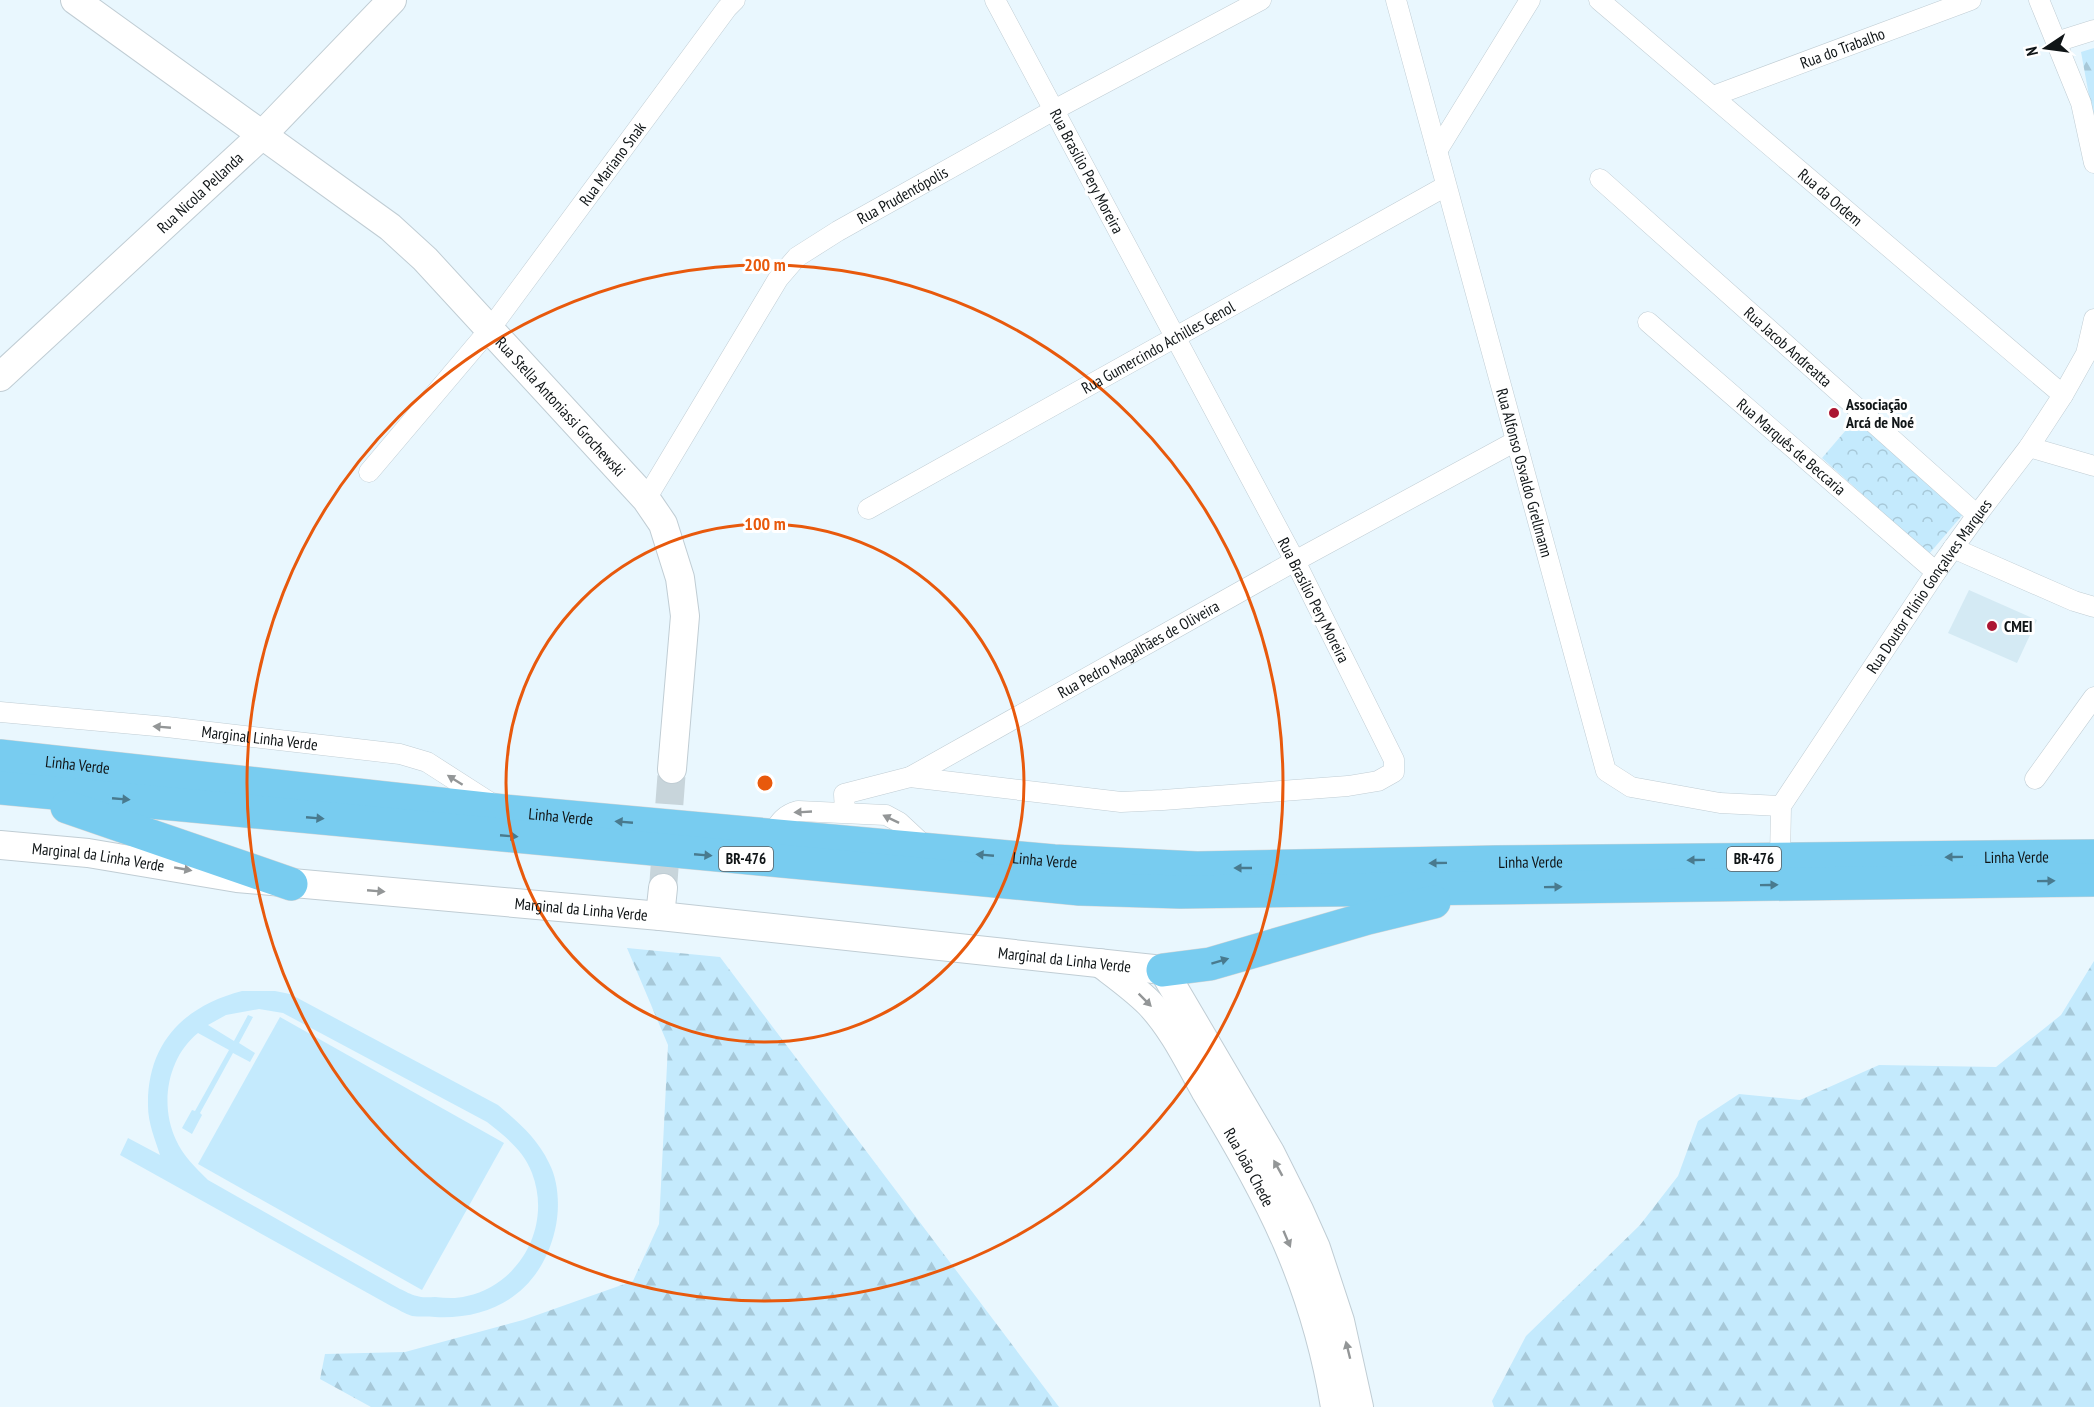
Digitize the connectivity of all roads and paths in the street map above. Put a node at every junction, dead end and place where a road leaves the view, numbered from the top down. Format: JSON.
{"nodes":[{"id":1,"x":75,"y":0,"type":"edge"},
{"id":2,"x":392,"y":0,"type":"edge"},
{"id":3,"x":735,"y":0,"type":"edge"},
{"id":4,"x":995,"y":0,"type":"edge"},
{"id":5,"x":1261,"y":0,"type":"edge"},
{"id":6,"x":1396,"y":0,"type":"edge"},
{"id":7,"x":1530,"y":0,"type":"edge"},
{"id":8,"x":1599,"y":0,"type":"edge"},
{"id":9,"x":1971,"y":0,"type":"edge"},
{"id":10,"x":2039,"y":0,"type":"edge"},
{"id":11,"x":2094,"y":30,"type":"edge"},
{"id":12,"x":2056,"y":42,"type":"junction"},
{"id":13,"x":1713,"y":96,"type":"junction"},
{"id":14,"x":1054,"y":110,"type":"junction"},
{"id":15,"x":262,"y":135,"type":"junction"},
{"id":16,"x":1437,"y":151,"type":"junction"},
{"id":17,"x":2094,"y":163,"type":"edge"},
{"id":18,"x":1600,"y":179,"type":"dead end"},
{"id":19,"x":1446,"y":186,"type":"junction"},
{"id":20,"x":2094,"y":319,"type":"edge"},
{"id":21,"x":1648,"y":322,"type":"dead end"},
{"id":22,"x":490,"y":329,"type":"junction"},
{"id":23,"x":1176,"y":337,"type":"junction"},
{"id":24,"x":0,"y":377,"type":"edge"},
{"id":25,"x":2063,"y":395,"type":"junction"},
{"id":26,"x":1516,"y":441,"type":"junction"},
{"id":27,"x":2029,"y":447,"type":"junction"},
{"id":28,"x":2094,"y":466,"type":"edge"},
{"id":29,"x":369,"y":472,"type":"dead end"},
{"id":30,"x":646,"y":499,"type":"junction"},
{"id":31,"x":868,"y":509,"type":"dead end"},
{"id":32,"x":1977,"y":515,"type":"junction"},
{"id":33,"x":1953,"y":548,"type":"junction"},
{"id":34,"x":1295,"y":561,"type":"junction"},
{"id":35,"x":1936,"y":572,"type":"junction"},
{"id":36,"x":2094,"y":607,"type":"edge"},
{"id":37,"x":2094,"y":697,"type":"edge"},
{"id":38,"x":0,"y":712,"type":"edge"},
{"id":39,"x":3,"y":755,"type":"edge"},
{"id":40,"x":672,"y":769,"type":"tunnel mouth"},
{"id":41,"x":910,"y":777,"type":"junction"},
{"id":42,"x":2035,"y":779,"type":"dead end"},
{"id":43,"x":9,"y":789,"type":"edge"},
{"id":44,"x":1781,"y":806,"type":"junction"},
{"id":45,"x":504,"y":811,"type":"junction"},
{"id":46,"x":845,"y":812,"type":"junction"},
{"id":47,"x":771,"y":835,"type":"junction"},
{"id":48,"x":0,"y":845,"type":"edge"},
{"id":49,"x":928,"y":849,"type":"junction"},
{"id":50,"x":2094,"y":856,"type":"edge"},
{"id":51,"x":1780,"y":859,"type":"junction"},
{"id":52,"x":2094,"y":880,"type":"edge"},
{"id":53,"x":291,"y":884,"type":"junction"},
{"id":54,"x":663,"y":888,"type":"tunnel mouth"},
{"id":55,"x":1494,"y":888,"type":"junction"},
{"id":56,"x":660,"y":916,"type":"junction"},
{"id":57,"x":1100,"y":963,"type":"junction"},
{"id":58,"x":1163,"y":970,"type":"junction"},
{"id":59,"x":1335,"y":1407,"type":"edge"},
{"id":60,"x":1359,"y":1407,"type":"edge"}],
"edges":[{"from":1,"to":15,"type":"main road","name":"Rua Stella Antoniassi Grochewski"},
{"from":2,"to":15,"type":"main road","name":"Rua Nicola Pellanda"},
{"from":3,"to":22,"type":"street","name":"Rua Mariano Snak"},
{"from":4,"to":14,"type":"street","name":"Rua Brasílio Pery Moreira"},
{"from":5,"to":14,"type":"street","name":"Rua Prudentópolis"},
{"from":6,"to":16,"type":"street","name":"Rua Alfonso Osvaldo Grellmann"},
{"from":7,"to":16,"type":"street"},
{"from":8,"to":13,"type":"street","name":"Rua da Ordem"},
{"from":9,"to":13,"type":"street","name":"Rua do Trabalho"},
{"from":10,"to":12,"type":"street"},
{"from":11,"to":12,"type":"street"},
{"from":12,"to":17,"type":"street"},
{"from":13,"to":25,"type":"street","name":"Rua da Ordem"},
{"from":14,"to":23,"type":"street","name":"Rua Brasílio Pery Moreira"},
{"from":14,"to":30,"type":"street","name":"Rua Prudentópolis"},
{"from":15,"to":22,"type":"main road","name":"Rua Stella Antoniassi Grochewski"},
{"from":15,"to":24,"type":"main road","name":"Rua Nicola Pellanda"},
{"from":16,"to":19,"type":"street","name":"Rua Alfonso Osvaldo Grellmann"},
{"from":18,"to":32,"type":"street","name":"Rua Jacob Andreatta"},
{"from":19,"to":23,"type":"street","name":"Rua Gumercindo Achilles Genol"},
{"from":19,"to":26,"type":"street","name":"Rua Alfonso Osvaldo Grellmann"},
{"from":20,"to":25,"type":"street","name":"Rua Doutor Plínio Gonçalves Marques"},
{"from":21,"to":35,"type":"street","name":"Rua Marquês de Beccaria"},
{"from":22,"to":29,"type":"street","name":"Rua Mariano Snak"},
{"from":22,"to":30,"type":"main road","name":"Rua Stella Antoniassi Grochewski"},
{"from":23,"to":31,"type":"street","name":"Rua Gumercindo Achilles Genol"},
{"from":23,"to":34,"type":"street","name":"Rua Brasílio Pery Moreira"},
{"from":25,"to":27,"type":"street","name":"Rua Doutor Plínio Gonçalves Marques"},
{"from":26,"to":34,"type":"street","name":"Rua Pedro Magalhães de Oliveira"},
{"from":26,"to":44,"type":"street","name":"Rua Alfonso Osvaldo Grellmann"},
{"from":27,"to":28,"type":"street"},
{"from":27,"to":32,"type":"street","name":"Rua Doutor Plínio Gonçalves Marques"},
{"from":30,"to":40,"type":"main road","name":"Rua Stella Antoniassi Grochewski"},
{"from":32,"to":33,"type":"street","name":"Rua Doutor Plínio Gonçalves Marques"},
{"from":33,"to":35,"type":"street","name":"Rua Doutor Plínio Gonçalves Marques"},
{"from":33,"to":36,"type":"street"},
{"from":34,"to":41,"type":"street","name":"Rua Pedro Magalhães de Oliveira"},
{"from":34,"to":41,"type":"street","name":"Rua Brasílio Pery Moreira"},
{"from":35,"to":44,"type":"street","name":"Rua Doutor Plínio Gonçalves Marques"},
{"from":37,"to":42,"type":"street"},
{"from":45,"to":38,"type":"street","name":"Marginal Linha Verde","one_way":true},
{"from":39,"to":45,"type":"highway","name":"Linha Verde","number":"BR-476"},
{"from":41,"to":46,"type":"street","name":"Rua Pedro Magalhães de Oliveira"},
{"from":43,"to":53,"type":"highway"},
{"from":43,"to":55,"type":"highway","name":"Linha Verde","number":"BR-476","one_way":true},
{"from":44,"to":51,"type":"street"},
{"from":47,"to":45,"type":"highway","name":"Linha Verde","number":"BR-476","one_way":true},
{"from":46,"to":47,"type":"street","one_way":true},
{"from":49,"to":46,"type":"street","one_way":true},
{"from":47,"to":49,"type":"highway","name":"Linha Verde","number":"BR-476"},
{"from":48,"to":53,"type":"main road","name":"Marginal da Linha Verde","one_way":true},
{"from":51,"to":49,"type":"highway","name":"Linha Verde","number":"BR-476","one_way":true},
{"from":50,"to":51,"type":"highway","name":"Linha Verde","number":"BR-476","one_way":true},
{"from":55,"to":52,"type":"highway","name":"Linha Verde","number":"BR-476","one_way":true},
{"from":53,"to":56,"type":"main road","name":"Marginal da Linha Verde","one_way":true},
{"from":54,"to":56,"type":"main road"},
{"from":58,"to":55,"type":"highway","one_way":true},
{"from":56,"to":57,"type":"main road","name":"Marginal da Linha Verde"},
{"from":57,"to":58,"type":"main road","name":"Marginal da Linha Verde"},
{"from":57,"to":59,"type":"main road","name":"Rua João Chede","one_way":true},
{"from":60,"to":58,"type":"main road","name":"Rua João Chede","one_way":true}]}
